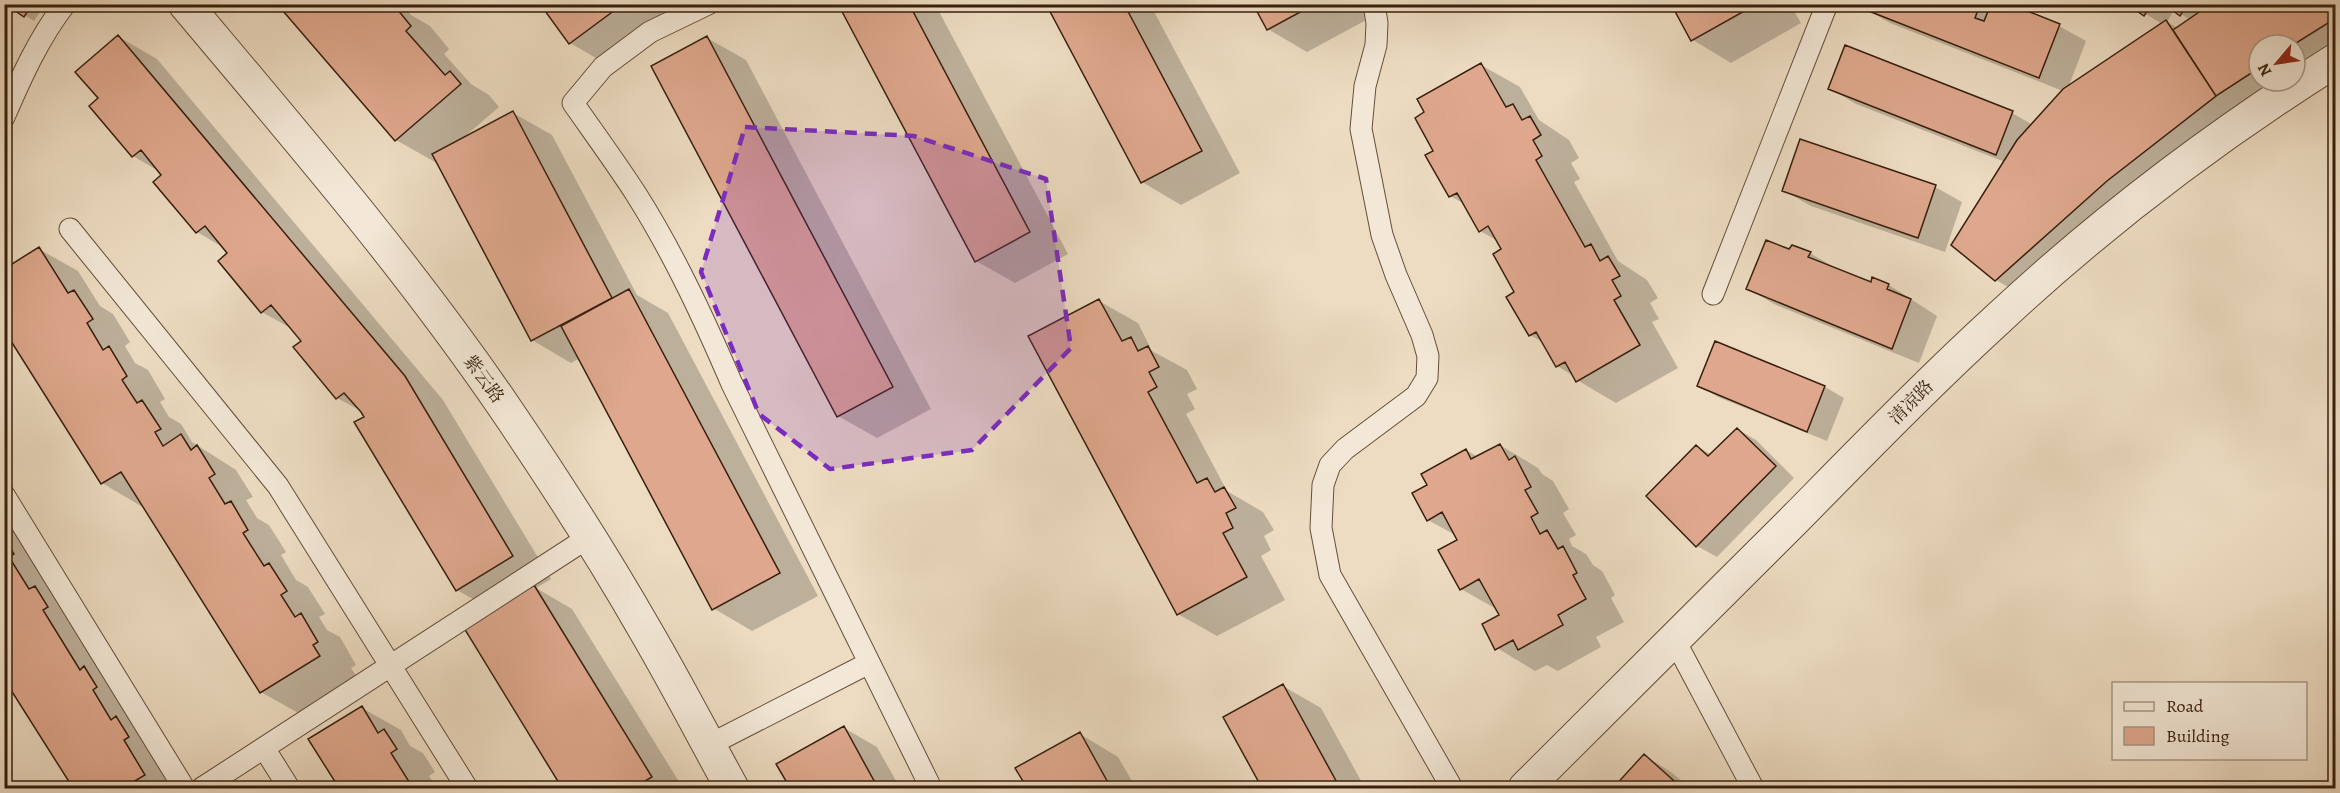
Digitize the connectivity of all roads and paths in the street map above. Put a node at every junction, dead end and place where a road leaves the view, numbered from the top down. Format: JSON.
{"nodes":[{"id":1,"x":65,"y":4,"type":"edge"},
{"id":2,"x":185,"y":4,"type":"edge"},
{"id":3,"x":708,"y":4,"type":"edge"},
{"id":4,"x":1374,"y":4,"type":"edge"},
{"id":5,"x":1827,"y":4,"type":"edge"},
{"id":6,"x":2336,"y":60,"type":"edge"},
{"id":7,"x":4,"y":117,"type":"edge"},
{"id":8,"x":70,"y":230,"type":"dead end"},
{"id":9,"x":1713,"y":294,"type":"dead end"},
{"id":10,"x":4,"y":495,"type":"edge"},
{"id":11,"x":589,"y":537,"type":"junction"},
{"id":12,"x":1674,"y":639,"type":"junction"},
{"id":13,"x":869,"y":663,"type":"junction"},
{"id":14,"x":391,"y":665,"type":"junction"},
{"id":15,"x":709,"y":745,"type":"junction"},
{"id":16,"x":264,"y":748,"type":"junction"},
{"id":17,"x":1751,"y":787,"type":"edge"},
{"id":18,"x":184,"y":789,"type":"edge"},
{"id":19,"x":202,"y":789,"type":"edge"},
{"id":20,"x":289,"y":789,"type":"edge"},
{"id":21,"x":467,"y":789,"type":"edge"},
{"id":22,"x":732,"y":789,"type":"edge"},
{"id":23,"x":931,"y":789,"type":"edge"},
{"id":24,"x":1452,"y":789,"type":"edge"},
{"id":25,"x":1525,"y":789,"type":"edge"}],
"edges":[{"from":1,"to":7,"type":"lane"},
{"from":2,"to":11,"type":"street","name":"紫云路"},
{"from":3,"to":13,"type":"lane"},
{"from":4,"to":24,"type":"lane"},
{"from":5,"to":9,"type":"lane"},
{"from":6,"to":12,"type":"street","name":"清凉路"},
{"from":8,"to":14,"type":"lane"},
{"from":10,"to":18,"type":"lane"},
{"from":11,"to":14,"type":"lane"},
{"from":11,"to":15,"type":"street","name":"紫云路"},
{"from":12,"to":17,"type":"lane"},
{"from":12,"to":25,"type":"street","name":"清凉路"},
{"from":13,"to":15,"type":"lane"},
{"from":13,"to":23,"type":"lane"},
{"from":14,"to":16,"type":"lane"},
{"from":14,"to":21,"type":"lane"},
{"from":15,"to":22,"type":"street","name":"紫云路"},
{"from":16,"to":19,"type":"lane"},
{"from":16,"to":20,"type":"lane"}]}
